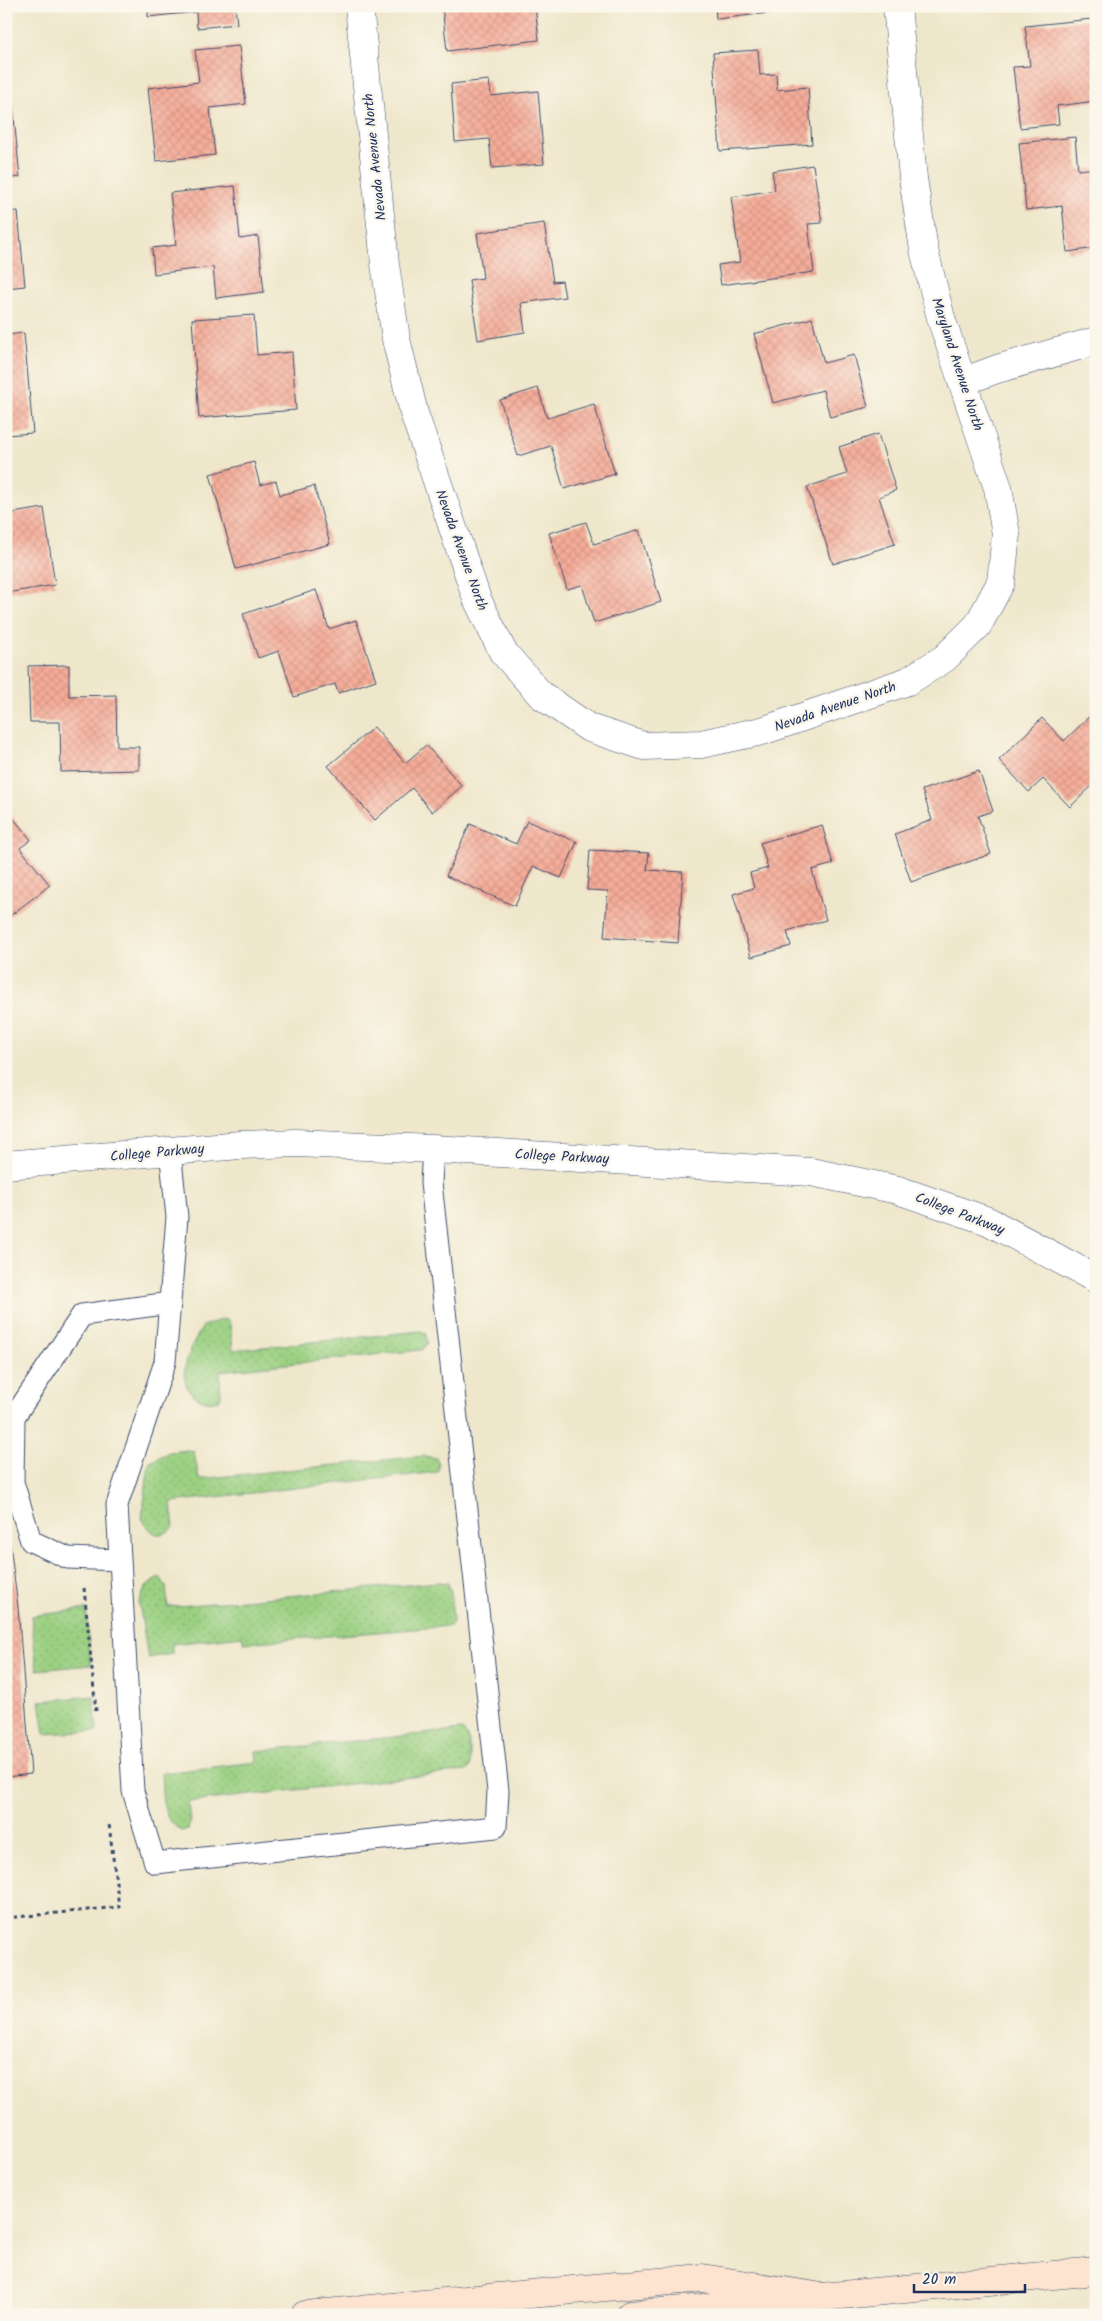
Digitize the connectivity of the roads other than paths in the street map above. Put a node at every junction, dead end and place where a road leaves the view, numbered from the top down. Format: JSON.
{"nodes":[{"id":1,"x":359,"y":6,"type":"edge"},
{"id":2,"x":897,"y":6,"type":"edge"},
{"id":3,"x":1096,"y":341,"type":"edge"},
{"id":4,"x":962,"y":382,"type":"junction"},
{"id":5,"x":908,"y":681,"type":"joint"},
{"id":6,"x":433,"y":1149,"type":"junction"},
{"id":7,"x":170,"y":1150,"type":"junction"},
{"id":8,"x":6,"y":1165,"type":"edge"},
{"id":9,"x":1096,"y":1279,"type":"edge"},
{"id":10,"x":170,"y":1303,"type":"junction"},
{"id":11,"x":119,"y":1560,"type":"junction"},
{"id":12,"x":1096,"y":2271,"type":"edge"},
{"id":13,"x":822,"y":2297,"type":"junction"},
{"id":14,"x":305,"y":2315,"type":"edge"},
{"id":15,"x":630,"y":2315,"type":"edge"}],
"edges":[{"from":1,"to":5,"type":"street","name":"Nevada Avenue North"},
{"from":2,"to":4,"type":"street","name":"Maryland Avenue North"},
{"from":3,"to":4,"type":"street"},
{"from":4,"to":5,"type":"street","name":"Maryland Avenue North"},
{"from":6,"to":7,"type":"street","name":"College Parkway"},
{"from":6,"to":9,"type":"street","name":"College Parkway"},
{"from":6,"to":11,"type":"lane"},
{"from":7,"to":8,"type":"street","name":"College Parkway"},
{"from":7,"to":10,"type":"lane"},
{"from":10,"to":11,"type":"lane"},
{"from":10,"to":11,"type":"lane"},
{"from":12,"to":13,"type":"main road"},
{"from":13,"to":14,"type":"main road"},
{"from":13,"to":15,"type":"main road"}]}
